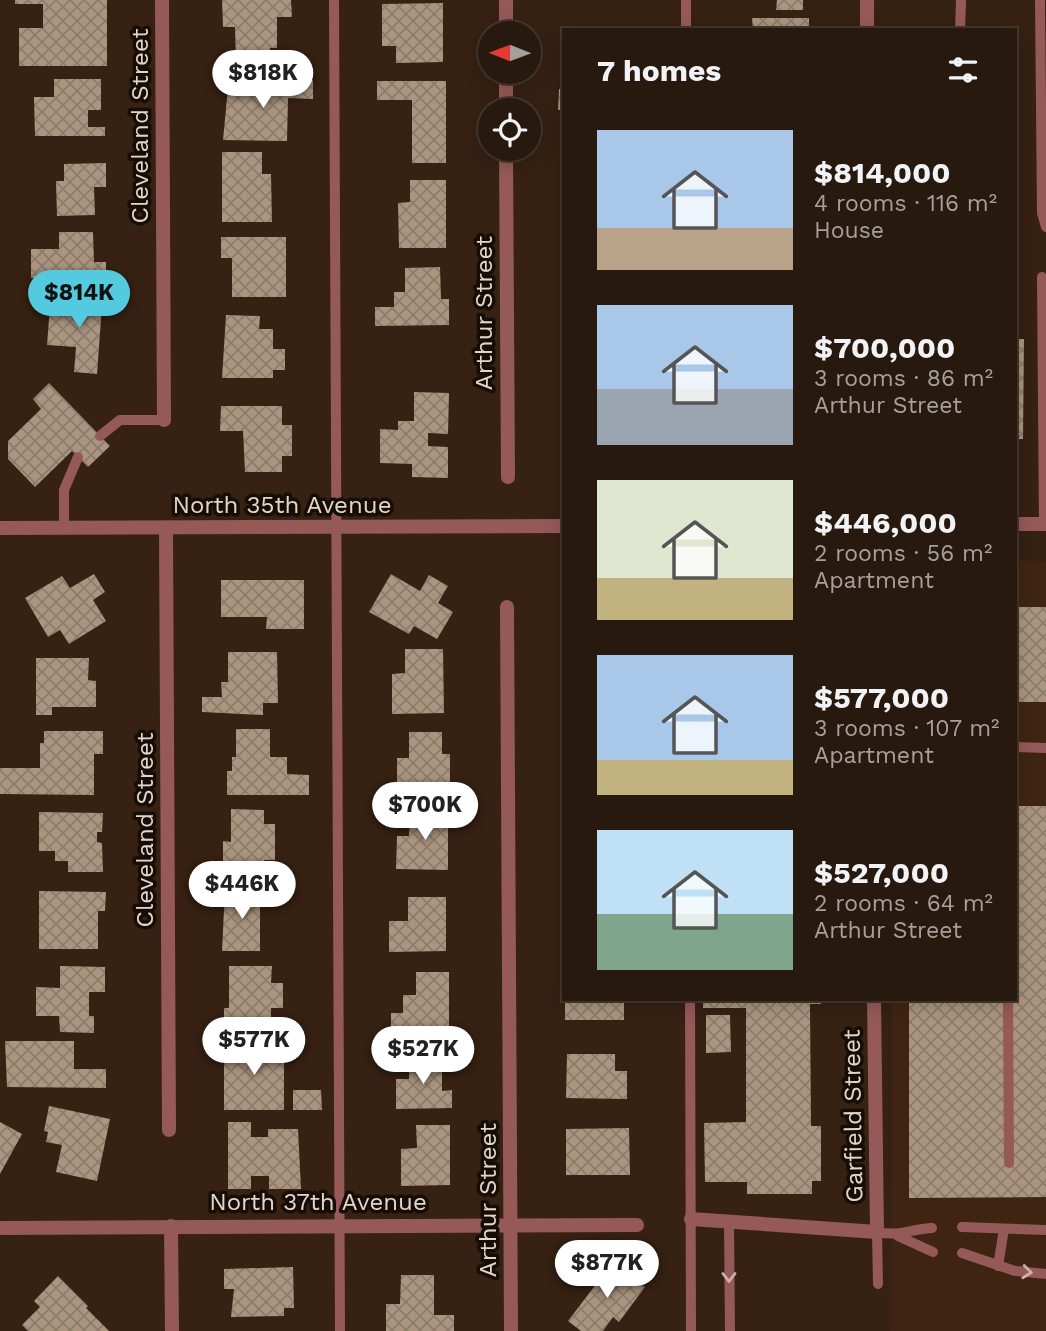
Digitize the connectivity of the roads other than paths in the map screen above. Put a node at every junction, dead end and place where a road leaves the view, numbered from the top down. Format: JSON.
{"nodes":[{"id":1,"x":162,"y":0,"type":"edge"},
{"id":2,"x":334,"y":0,"type":"edge"},
{"id":3,"x":506,"y":0,"type":"edge"},
{"id":4,"x":686,"y":0,"type":"edge"},
{"id":5,"x":867,"y":0,"type":"edge"},
{"id":6,"x":961,"y":0,"type":"edge"},
{"id":7,"x":1040,"y":0,"type":"edge"},
{"id":8,"x":506,"y":21,"type":"edge"},
{"id":9,"x":686,"y":28,"type":"edge"},
{"id":10,"x":867,"y":28,"type":"edge"},
{"id":11,"x":960,"y":28,"type":"edge"},
{"id":12,"x":506,"y":161,"type":"edge"},
{"id":13,"x":1046,"y":227,"type":"edge"},
{"id":14,"x":1042,"y":277,"type":"dead end"},
{"id":15,"x":1044,"y":325,"type":"edge"},
{"id":16,"x":164,"y":420,"type":"joint"},
{"id":17,"x":100,"y":436,"type":"dead end"},
{"id":18,"x":78,"y":457,"type":"dead end"},
{"id":19,"x":508,"y":477,"type":"dead end"},
{"id":20,"x":1017,"y":524,"type":"edge"},
{"id":21,"x":1045,"y":524,"type":"edge"},
{"id":22,"x":562,"y":526,"type":"edge"},
{"id":23,"x":336,"y":527,"type":"junction"},
{"id":24,"x":0,"y":528,"type":"edge"},
{"id":25,"x":64,"y":528,"type":"junction"},
{"id":26,"x":166,"y":529,"type":"junction"},
{"id":27,"x":507,"y":607,"type":"dead end"},
{"id":28,"x":1017,"y":747,"type":"edge"},
{"id":29,"x":1046,"y":748,"type":"edge"},
{"id":30,"x":690,"y":1001,"type":"edge"},
{"id":31,"x":874,"y":1001,"type":"edge"},
{"id":32,"x":1007,"y":1001,"type":"edge"},
{"id":33,"x":169,"y":1130,"type":"dead end"},
{"id":34,"x":1009,"y":1163,"type":"dead end"},
{"id":35,"x":691,"y":1219,"type":"junction"},
{"id":36,"x":729,"y":1222,"type":"junction"},
{"id":37,"x":511,"y":1224,"type":"junction"},
{"id":38,"x":340,"y":1225,"type":"junction"},
{"id":39,"x":637,"y":1225,"type":"dead end"},
{"id":40,"x":171,"y":1226,"type":"junction"},
{"id":41,"x":962,"y":1227,"type":"dead end"},
{"id":42,"x":0,"y":1228,"type":"edge"},
{"id":43,"x":932,"y":1228,"type":"dead end"},
{"id":44,"x":1003,"y":1229,"type":"junction"},
{"id":45,"x":1046,"y":1230,"type":"edge"},
{"id":46,"x":877,"y":1232,"type":"junction"},
{"id":47,"x":898,"y":1236,"type":"junction"},
{"id":48,"x":933,"y":1252,"type":"dead end"},
{"id":49,"x":962,"y":1253,"type":"dead end"},
{"id":50,"x":998,"y":1266,"type":"junction"},
{"id":51,"x":1046,"y":1274,"type":"edge"},
{"id":52,"x":878,"y":1284,"type":"dead end"},
{"id":53,"x":172,"y":1331,"type":"edge"},
{"id":54,"x":340,"y":1331,"type":"edge"},
{"id":55,"x":511,"y":1331,"type":"edge"},
{"id":56,"x":691,"y":1331,"type":"edge"},
{"id":57,"x":730,"y":1331,"type":"edge"}],
"edges":[{"from":1,"to":16,"type":"street","name":"Cleveland Street"},
{"from":2,"to":23,"type":"lane"},
{"from":3,"to":8,"type":"street"},
{"from":4,"to":9,"type":"lane"},
{"from":5,"to":10,"type":"street"},
{"from":6,"to":11,"type":"lane"},
{"from":7,"to":13,"type":"lane"},
{"from":12,"to":19,"type":"street","name":"Arthur Street"},
{"from":14,"to":15,"type":"lane"},
{"from":15,"to":21,"type":"lane"},
{"from":16,"to":17,"type":"lane"},
{"from":18,"to":25,"type":"lane"},
{"from":20,"to":21,"type":"street"},
{"from":22,"to":23,"type":"street","name":"North 35th Avenue"},
{"from":23,"to":26,"type":"street","name":"North 35th Avenue"},
{"from":23,"to":38,"type":"lane"},
{"from":24,"to":25,"type":"street","name":"North 35th Avenue"},
{"from":25,"to":26,"type":"street","name":"North 35th Avenue"},
{"from":26,"to":33,"type":"street","name":"Cleveland Street"},
{"from":27,"to":37,"type":"street","name":"Arthur Street"},
{"from":28,"to":29,"type":"lane"},
{"from":30,"to":35,"type":"lane"},
{"from":31,"to":46,"type":"street","name":"Garfield Street"},
{"from":32,"to":34,"type":"lane"},
{"from":35,"to":36,"type":"street"},
{"from":35,"to":56,"type":"lane"},
{"from":36,"to":46,"type":"street"},
{"from":36,"to":57,"type":"lane","one_way":true},
{"from":37,"to":38,"type":"street","name":"North 37th Avenue"},
{"from":37,"to":39,"type":"street","name":"North 37th Avenue"},
{"from":37,"to":55,"type":"street","name":"Arthur Street"},
{"from":38,"to":40,"type":"street","name":"North 37th Avenue"},
{"from":38,"to":54,"type":"lane"},
{"from":40,"to":42,"type":"street","name":"North 37th Avenue"},
{"from":40,"to":53,"type":"street"},
{"from":41,"to":44,"type":"lane"},
{"from":43,"to":47,"type":"lane"},
{"from":44,"to":45,"type":"lane"},
{"from":44,"to":50,"type":"lane"},
{"from":46,"to":47,"type":"lane"},
{"from":46,"to":52,"type":"lane"},
{"from":47,"to":48,"type":"lane"},
{"from":49,"to":50,"type":"lane"},
{"from":50,"to":51,"type":"lane","one_way":true}]}
